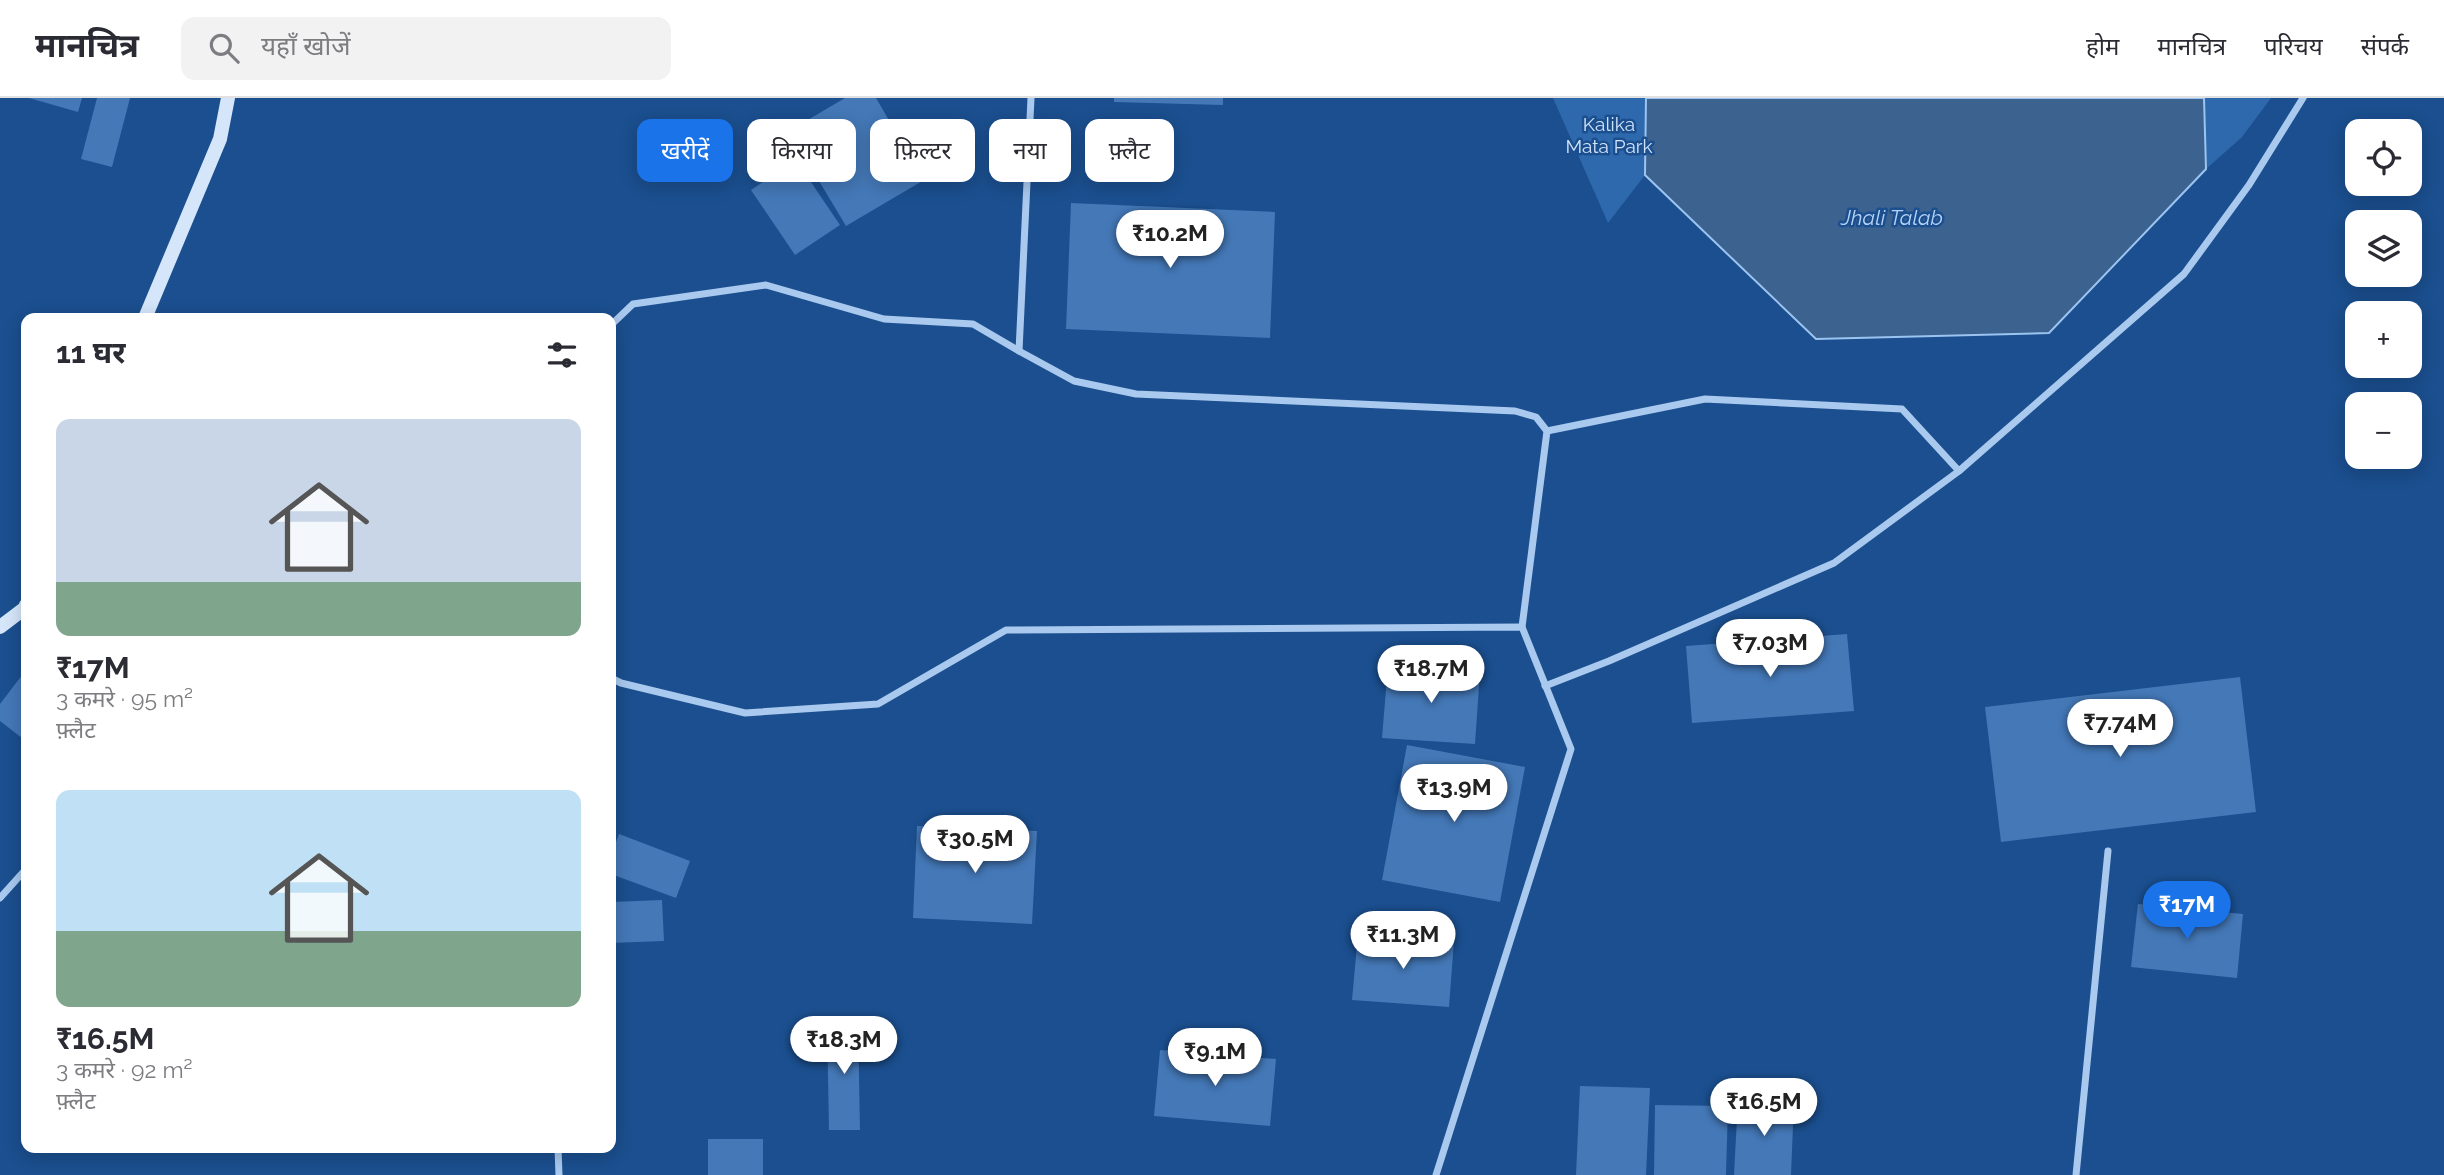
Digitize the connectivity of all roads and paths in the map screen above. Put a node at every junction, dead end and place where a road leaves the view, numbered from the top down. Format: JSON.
{"nodes":[{"id":1,"x":228,"y":98,"type":"edge"},
{"id":2,"x":1031,"y":98,"type":"edge"},
{"id":3,"x":2302,"y":98,"type":"edge"},
{"id":4,"x":147,"y":313,"type":"edge"},
{"id":5,"x":616,"y":321,"type":"edge"},
{"id":6,"x":1019,"y":351,"type":"junction"},
{"id":7,"x":1547,"y":430,"type":"junction"},
{"id":8,"x":1959,"y":471,"type":"junction"},
{"id":9,"x":21,"y":611,"type":"edge"},
{"id":10,"x":1522,"y":626,"type":"junction"},
{"id":11,"x":0,"y":627,"type":"edge"},
{"id":12,"x":616,"y":680,"type":"edge"},
{"id":13,"x":1545,"y":686,"type":"junction"},
{"id":14,"x":2108,"y":850,"type":"dead end"},
{"id":15,"x":21,"y":875,"type":"edge"},
{"id":16,"x":0,"y":898,"type":"edge"},
{"id":17,"x":558,"y":1153,"type":"edge"},
{"id":18,"x":559,"y":1175,"type":"edge"},
{"id":19,"x":1436,"y":1175,"type":"edge"},
{"id":20,"x":2077,"y":1175,"type":"edge"}],
"edges":[{"from":1,"to":4,"type":"main road"},
{"from":2,"to":6,"type":"street"},
{"from":3,"to":8,"type":"street"},
{"from":5,"to":6,"type":"street"},
{"from":6,"to":7,"type":"street"},
{"from":7,"to":8,"type":"street"},
{"from":7,"to":10,"type":"street"},
{"from":8,"to":13,"type":"street"},
{"from":9,"to":11,"type":"main road"},
{"from":10,"to":12,"type":"street"},
{"from":10,"to":13,"type":"street"},
{"from":13,"to":19,"type":"street"},
{"from":14,"to":20,"type":"street"},
{"from":15,"to":16,"type":"street"},
{"from":17,"to":18,"type":"street"}]}
